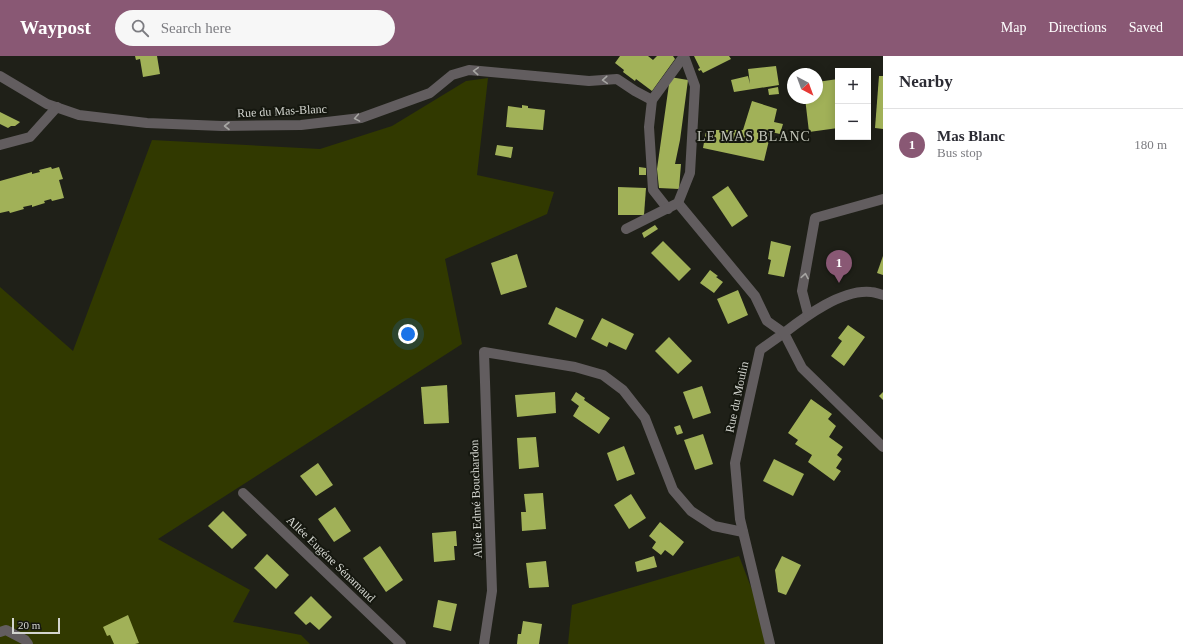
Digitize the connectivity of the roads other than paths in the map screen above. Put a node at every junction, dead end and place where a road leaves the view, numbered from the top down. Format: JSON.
{"nodes":[{"id":1,"x":684,"y":56,"type":"edge"},
{"id":2,"x":0,"y":76,"type":"edge"},
{"id":3,"x":652,"y":100,"type":"junction"},
{"id":4,"x":57,"y":107,"type":"junction"},
{"id":5,"x":0,"y":145,"type":"edge"},
{"id":6,"x":883,"y":199,"type":"edge"},
{"id":7,"x":678,"y":203,"type":"junction"},
{"id":8,"x":668,"y":209,"type":"junction"},
{"id":9,"x":626,"y":229,"type":"dead end"},
{"id":10,"x":883,"y":295,"type":"edge"},
{"id":11,"x":808,"y":314,"type":"junction"},
{"id":12,"x":784,"y":333,"type":"junction"},
{"id":13,"x":883,"y":446,"type":"edge"},
{"id":14,"x":243,"y":493,"type":"dead end"},
{"id":15,"x":743,"y":532,"type":"junction"},
{"id":16,"x":0,"y":632,"type":"edge"},
{"id":17,"x":28,"y":644,"type":"edge"},
{"id":18,"x":400,"y":644,"type":"edge"},
{"id":19,"x":484,"y":644,"type":"edge"},
{"id":20,"x":770,"y":644,"type":"edge"}],
"edges":[{"from":1,"to":3,"type":"street"},
{"from":1,"to":7,"type":"street"},
{"from":2,"to":4,"type":"street","name":"Rue du Mas-Blanc"},
{"from":3,"to":4,"type":"street","name":"Rue du Mas-Blanc","one_way":true},
{"from":3,"to":8,"type":"street"},
{"from":4,"to":5,"type":"street"},
{"from":11,"to":6,"type":"street","one_way":true},
{"from":7,"to":8,"type":"street"},
{"from":7,"to":12,"type":"street"},
{"from":8,"to":9,"type":"street"},
{"from":10,"to":11,"type":"street","name":"Rue du Moulin"},
{"from":11,"to":12,"type":"street","name":"Rue du Moulin"},
{"from":12,"to":13,"type":"street"},
{"from":12,"to":15,"type":"street","name":"Rue du Moulin"},
{"from":14,"to":18,"type":"street","name":"Allée Eugéne Sénamaud"},
{"from":15,"to":19,"type":"street","name":"Allée Edmé Bouchardon"},
{"from":15,"to":20,"type":"street","name":"Rue du Moulin"},
{"from":16,"to":17,"type":"street"}]}
